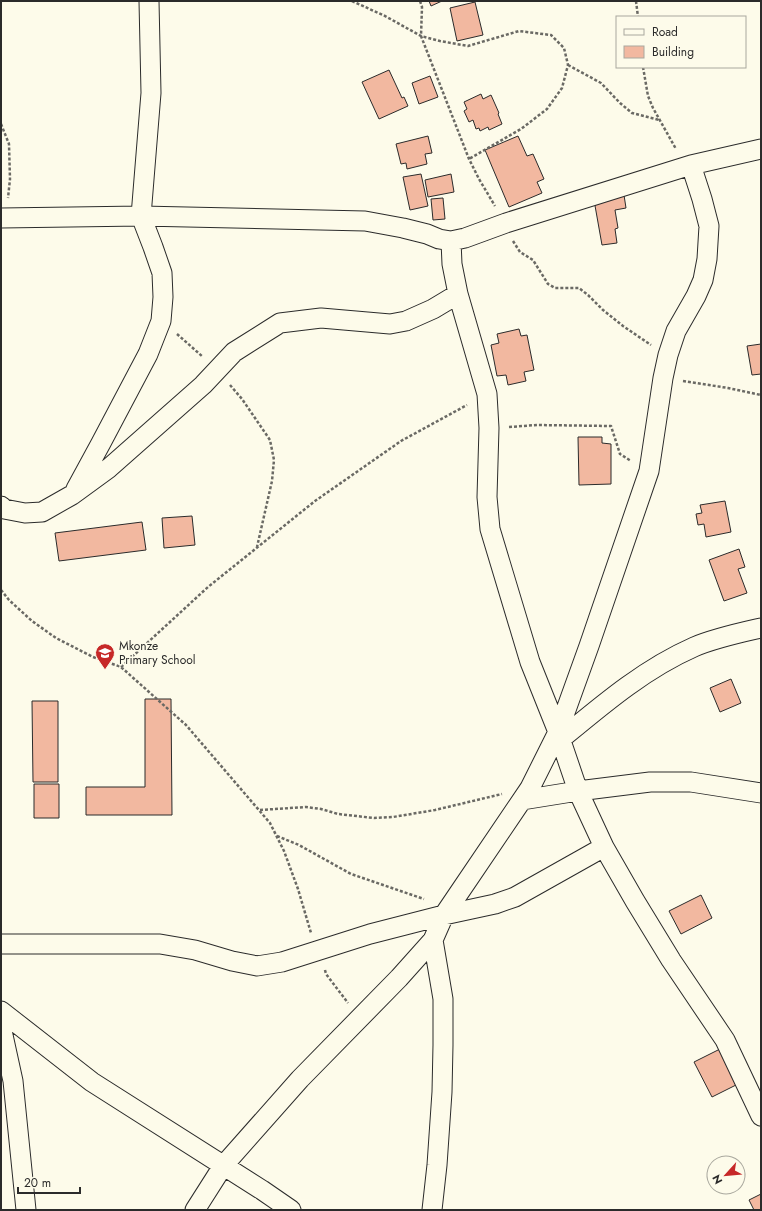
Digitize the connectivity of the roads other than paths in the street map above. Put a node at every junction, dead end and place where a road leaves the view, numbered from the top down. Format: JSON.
{"nodes":[{"id":1,"x":149,"y":1,"type":"edge"},
{"id":2,"x":761,"y":149,"type":"edge"},
{"id":3,"x":691,"y":165,"type":"junction"},
{"id":4,"x":141,"y":216,"type":"junction"},
{"id":5,"x":3,"y":218,"type":"edge"},
{"id":6,"x":451,"y":241,"type":"junction"},
{"id":7,"x":458,"y":294,"type":"junction"},
{"id":8,"x":72,"y":495,"type":"junction"},
{"id":9,"x":1,"y":506,"type":"edge"},
{"id":10,"x":761,"y":628,"type":"edge"},
{"id":11,"x":559,"y":735,"type":"junction"},
{"id":12,"x":578,"y":791,"type":"junction"},
{"id":13,"x":761,"y":793,"type":"edge"},
{"id":14,"x":526,"y":794,"type":"junction"},
{"id":15,"x":604,"y":847,"type":"junction"},
{"id":16,"x":446,"y":913,"type":"junction"},
{"id":17,"x":433,"y":940,"type":"junction"},
{"id":18,"x":1,"y":944,"type":"edge"},
{"id":19,"x":1,"y":1010,"type":"edge"},
{"id":20,"x":1,"y":1026,"type":"edge"},
{"id":21,"x":761,"y":1116,"type":"edge"},
{"id":22,"x":223,"y":1166,"type":"junction"},
{"id":23,"x":26,"y":1210,"type":"edge"},
{"id":24,"x":195,"y":1210,"type":"edge"},
{"id":25,"x":291,"y":1210,"type":"edge"},
{"id":26,"x":432,"y":1210,"type":"edge"}],
"edges":[{"from":1,"to":4,"type":"street"},
{"from":2,"to":3,"type":"street"},
{"from":3,"to":6,"type":"street"},
{"from":3,"to":11,"type":"street"},
{"from":4,"to":5,"type":"street"},
{"from":4,"to":6,"type":"street"},
{"from":4,"to":8,"type":"street"},
{"from":6,"to":7,"type":"street"},
{"from":7,"to":8,"type":"street"},
{"from":7,"to":11,"type":"street"},
{"from":8,"to":9,"type":"street"},
{"from":10,"to":11,"type":"street"},
{"from":11,"to":12,"type":"street"},
{"from":11,"to":14,"type":"street"},
{"from":12,"to":13,"type":"street"},
{"from":12,"to":14,"type":"street"},
{"from":12,"to":15,"type":"street"},
{"from":14,"to":16,"type":"street"},
{"from":15,"to":16,"type":"street"},
{"from":15,"to":21,"type":"street"},
{"from":16,"to":17,"type":"street"},
{"from":16,"to":18,"type":"street"},
{"from":17,"to":22,"type":"street"},
{"from":17,"to":26,"type":"street"},
{"from":19,"to":22,"type":"street"},
{"from":20,"to":23,"type":"street"},
{"from":22,"to":24,"type":"street"},
{"from":22,"to":25,"type":"street"}]}
